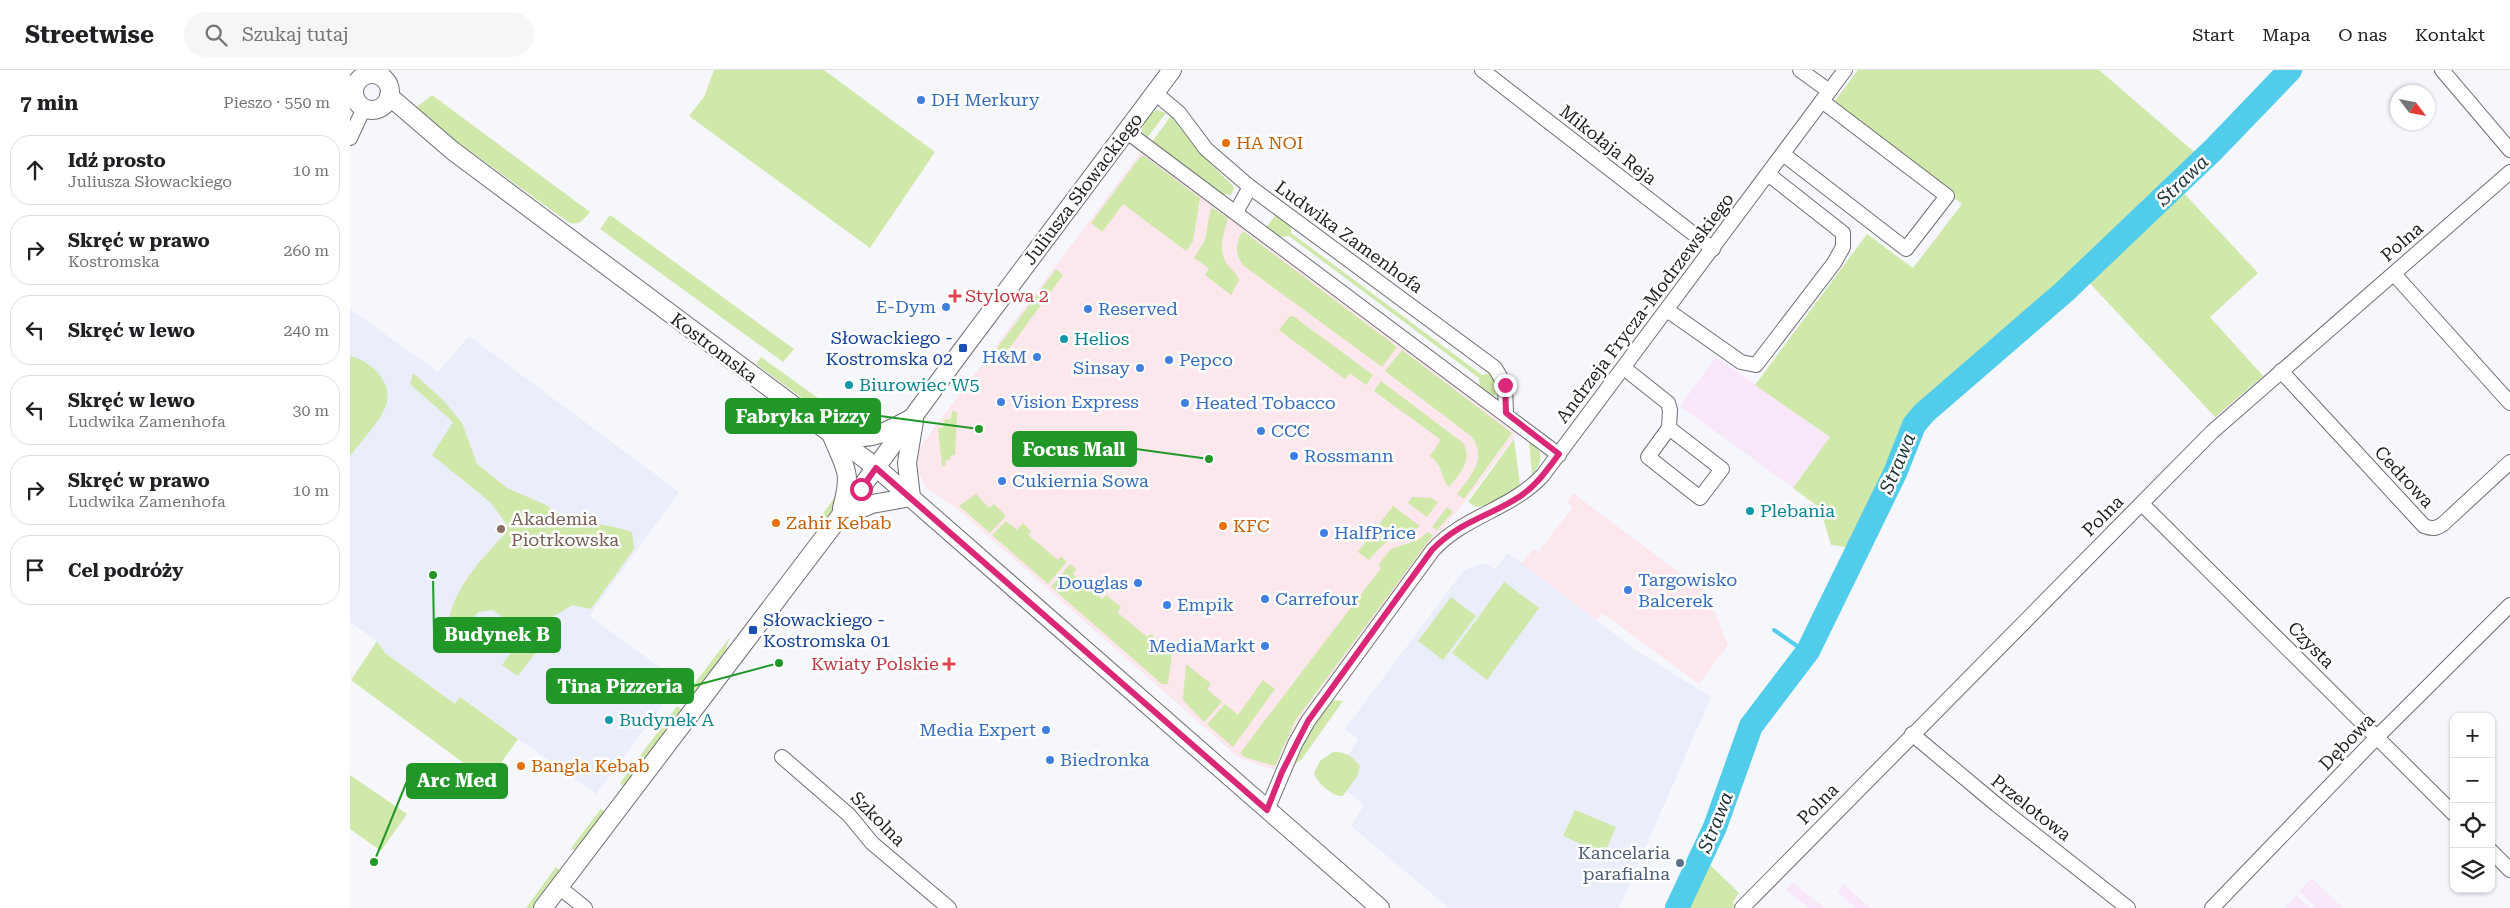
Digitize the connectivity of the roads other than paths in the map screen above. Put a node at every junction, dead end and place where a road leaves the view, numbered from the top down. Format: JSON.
{"nodes":[{"id":1,"x":1172,"y":70,"type":"edge"},
{"id":2,"x":1482,"y":70,"type":"edge"},
{"id":3,"x":1800,"y":70,"type":"edge"},
{"id":4,"x":1845,"y":70,"type":"edge"},
{"id":5,"x":2442,"y":70,"type":"edge"},
{"id":6,"x":363,"y":78,"type":"edge"},
{"id":7,"x":1155,"y":93,"type":"junction"},
{"id":8,"x":1825,"y":96,"type":"junction"},
{"id":9,"x":378,"y":104,"type":"junction"},
{"id":10,"x":1126,"y":131,"type":"junction"},
{"id":11,"x":350,"y":138,"type":"edge"},
{"id":12,"x":2510,"y":150,"type":"edge"},
{"id":13,"x":1783,"y":154,"type":"junction"},
{"id":14,"x":2510,"y":172,"type":"edge"},
{"id":15,"x":1768,"y":174,"type":"junction"},
{"id":16,"x":1250,"y":187,"type":"junction"},
{"id":17,"x":1236,"y":212,"type":"junction"},
{"id":18,"x":1713,"y":249,"type":"junction"},
{"id":19,"x":2394,"y":274,"type":"junction"},
{"id":20,"x":1667,"y":310,"type":"junction"},
{"id":21,"x":1624,"y":368,"type":"junction"},
{"id":22,"x":2281,"y":371,"type":"junction"},
{"id":23,"x":2510,"y":403,"type":"edge"},
{"id":24,"x":1506,"y":413,"type":"junction"},
{"id":25,"x":915,"y":416,"type":"junction"},
{"id":26,"x":1669,"y":428,"type":"junction"},
{"id":27,"x":832,"y":435,"type":"junction"},
{"id":28,"x":1559,"y":454,"type":"junction"},
{"id":29,"x":2510,"y":462,"type":"edge"},
{"id":30,"x":876,"y":468,"type":"junction"},
{"id":31,"x":912,"y":497,"type":"junction"},
{"id":32,"x":2142,"y":504,"type":"junction"},
{"id":33,"x":838,"y":519,"type":"junction"},
{"id":34,"x":2510,"y":605,"type":"edge"},
{"id":35,"x":1912,"y":734,"type":"junction"},
{"id":36,"x":2377,"y":738,"type":"junction"},
{"id":37,"x":782,"y":757,"type":"dead end"},
{"id":38,"x":1267,"y":810,"type":"junction"},
{"id":39,"x":2450,"y":810,"type":"edge"},
{"id":40,"x":2495,"y":855,"type":"edge"},
{"id":41,"x":2510,"y":870,"type":"edge"},
{"id":42,"x":559,"y":886,"type":"junction"},
{"id":43,"x":1744,"y":907,"type":"edge"},
{"id":44,"x":543,"y":908,"type":"edge"},
{"id":45,"x":585,"y":908,"type":"edge"},
{"id":46,"x":949,"y":908,"type":"edge"},
{"id":47,"x":1380,"y":908,"type":"edge"},
{"id":48,"x":2128,"y":908,"type":"edge"},
{"id":49,"x":2212,"y":908,"type":"edge"}],
"edges":[{"from":1,"to":7,"type":"street","name":"Juliusza Słowackiego"},
{"from":2,"to":18,"type":"street","name":"Mikołaja Reja"},
{"from":3,"to":8,"type":"street"},
{"from":4,"to":8,"type":"street","name":"Andrzeja Frycza-Modrzewskiego"},
{"from":5,"to":12,"type":"street"},
{"from":6,"to":9,"type":"street"},
{"from":6,"to":9,"type":"street"},
{"from":7,"to":10,"type":"street","name":"Juliusza Słowackiego"},
{"from":7,"to":16,"type":"street","name":"Ludwika Zamenhofa"},
{"from":8,"to":13,"type":"street","name":"Andrzeja Frycza-Modrzewskiego"},
{"from":8,"to":13,"type":"street"},
{"from":9,"to":11,"type":"street"},
{"from":9,"to":27,"type":"street","name":"Kostromska"},
{"from":10,"to":17,"type":"street"},
{"from":10,"to":25,"type":"street","name":"Juliusza Słowackiego"},
{"from":13,"to":15,"type":"street","name":"Andrzeja Frycza-Modrzewskiego"},
{"from":14,"to":19,"type":"street","name":"Polna"},
{"from":15,"to":18,"type":"street","name":"Andrzeja Frycza-Modrzewskiego"},
{"from":15,"to":20,"type":"street"},
{"from":16,"to":17,"type":"street"},
{"from":16,"to":24,"type":"street","name":"Ludwika Zamenhofa"},
{"from":17,"to":24,"type":"street"},
{"from":18,"to":20,"type":"street","name":"Andrzeja Frycza-Modrzewskiego"},
{"from":19,"to":22,"type":"street","name":"Polna"},
{"from":19,"to":23,"type":"street"},
{"from":20,"to":21,"type":"street","name":"Andrzeja Frycza-Modrzewskiego"},
{"from":21,"to":26,"type":"street"},
{"from":21,"to":28,"type":"street","name":"Andrzeja Frycza-Modrzewskiego"},
{"from":22,"to":29,"type":"street","name":"Cedrowa"},
{"from":22,"to":32,"type":"street","name":"Polna"},
{"from":24,"to":28,"type":"street"},
{"from":25,"to":27,"type":"street"},
{"from":25,"to":30,"type":"street","name":"Juliusza Słowackiego"},
{"from":25,"to":31,"type":"street"},
{"from":26,"to":26,"type":"street"},
{"from":27,"to":30,"type":"street","name":"Kostromska"},
{"from":27,"to":33,"type":"street"},
{"from":28,"to":38,"type":"street","name":"Andrzeja Frycza-Modrzewskiego"},
{"from":30,"to":31,"type":"street","name":"Kostromska"},
{"from":30,"to":33,"type":"street","name":"Juliusza Słowackiego"},
{"from":31,"to":33,"type":"street"},
{"from":31,"to":38,"type":"street","name":"Kostromska"},
{"from":32,"to":35,"type":"street","name":"Polna"},
{"from":32,"to":36,"type":"street","name":"Czysta"},
{"from":33,"to":42,"type":"street","name":"Juliusza Słowackiego"},
{"from":34,"to":36,"type":"street","name":"Dębowa"},
{"from":35,"to":43,"type":"street","name":"Polna"},
{"from":35,"to":48,"type":"street","name":"Przelotowa"},
{"from":36,"to":39,"type":"street","name":"Czysta"},
{"from":36,"to":49,"type":"street","name":"Dębowa"},
{"from":37,"to":46,"type":"street","name":"Szkolna"},
{"from":38,"to":47,"type":"street","name":"Kostromska"},
{"from":40,"to":41,"type":"street"},
{"from":42,"to":44,"type":"street","name":"Juliusza Słowackiego"},
{"from":42,"to":45,"type":"street"}]}
